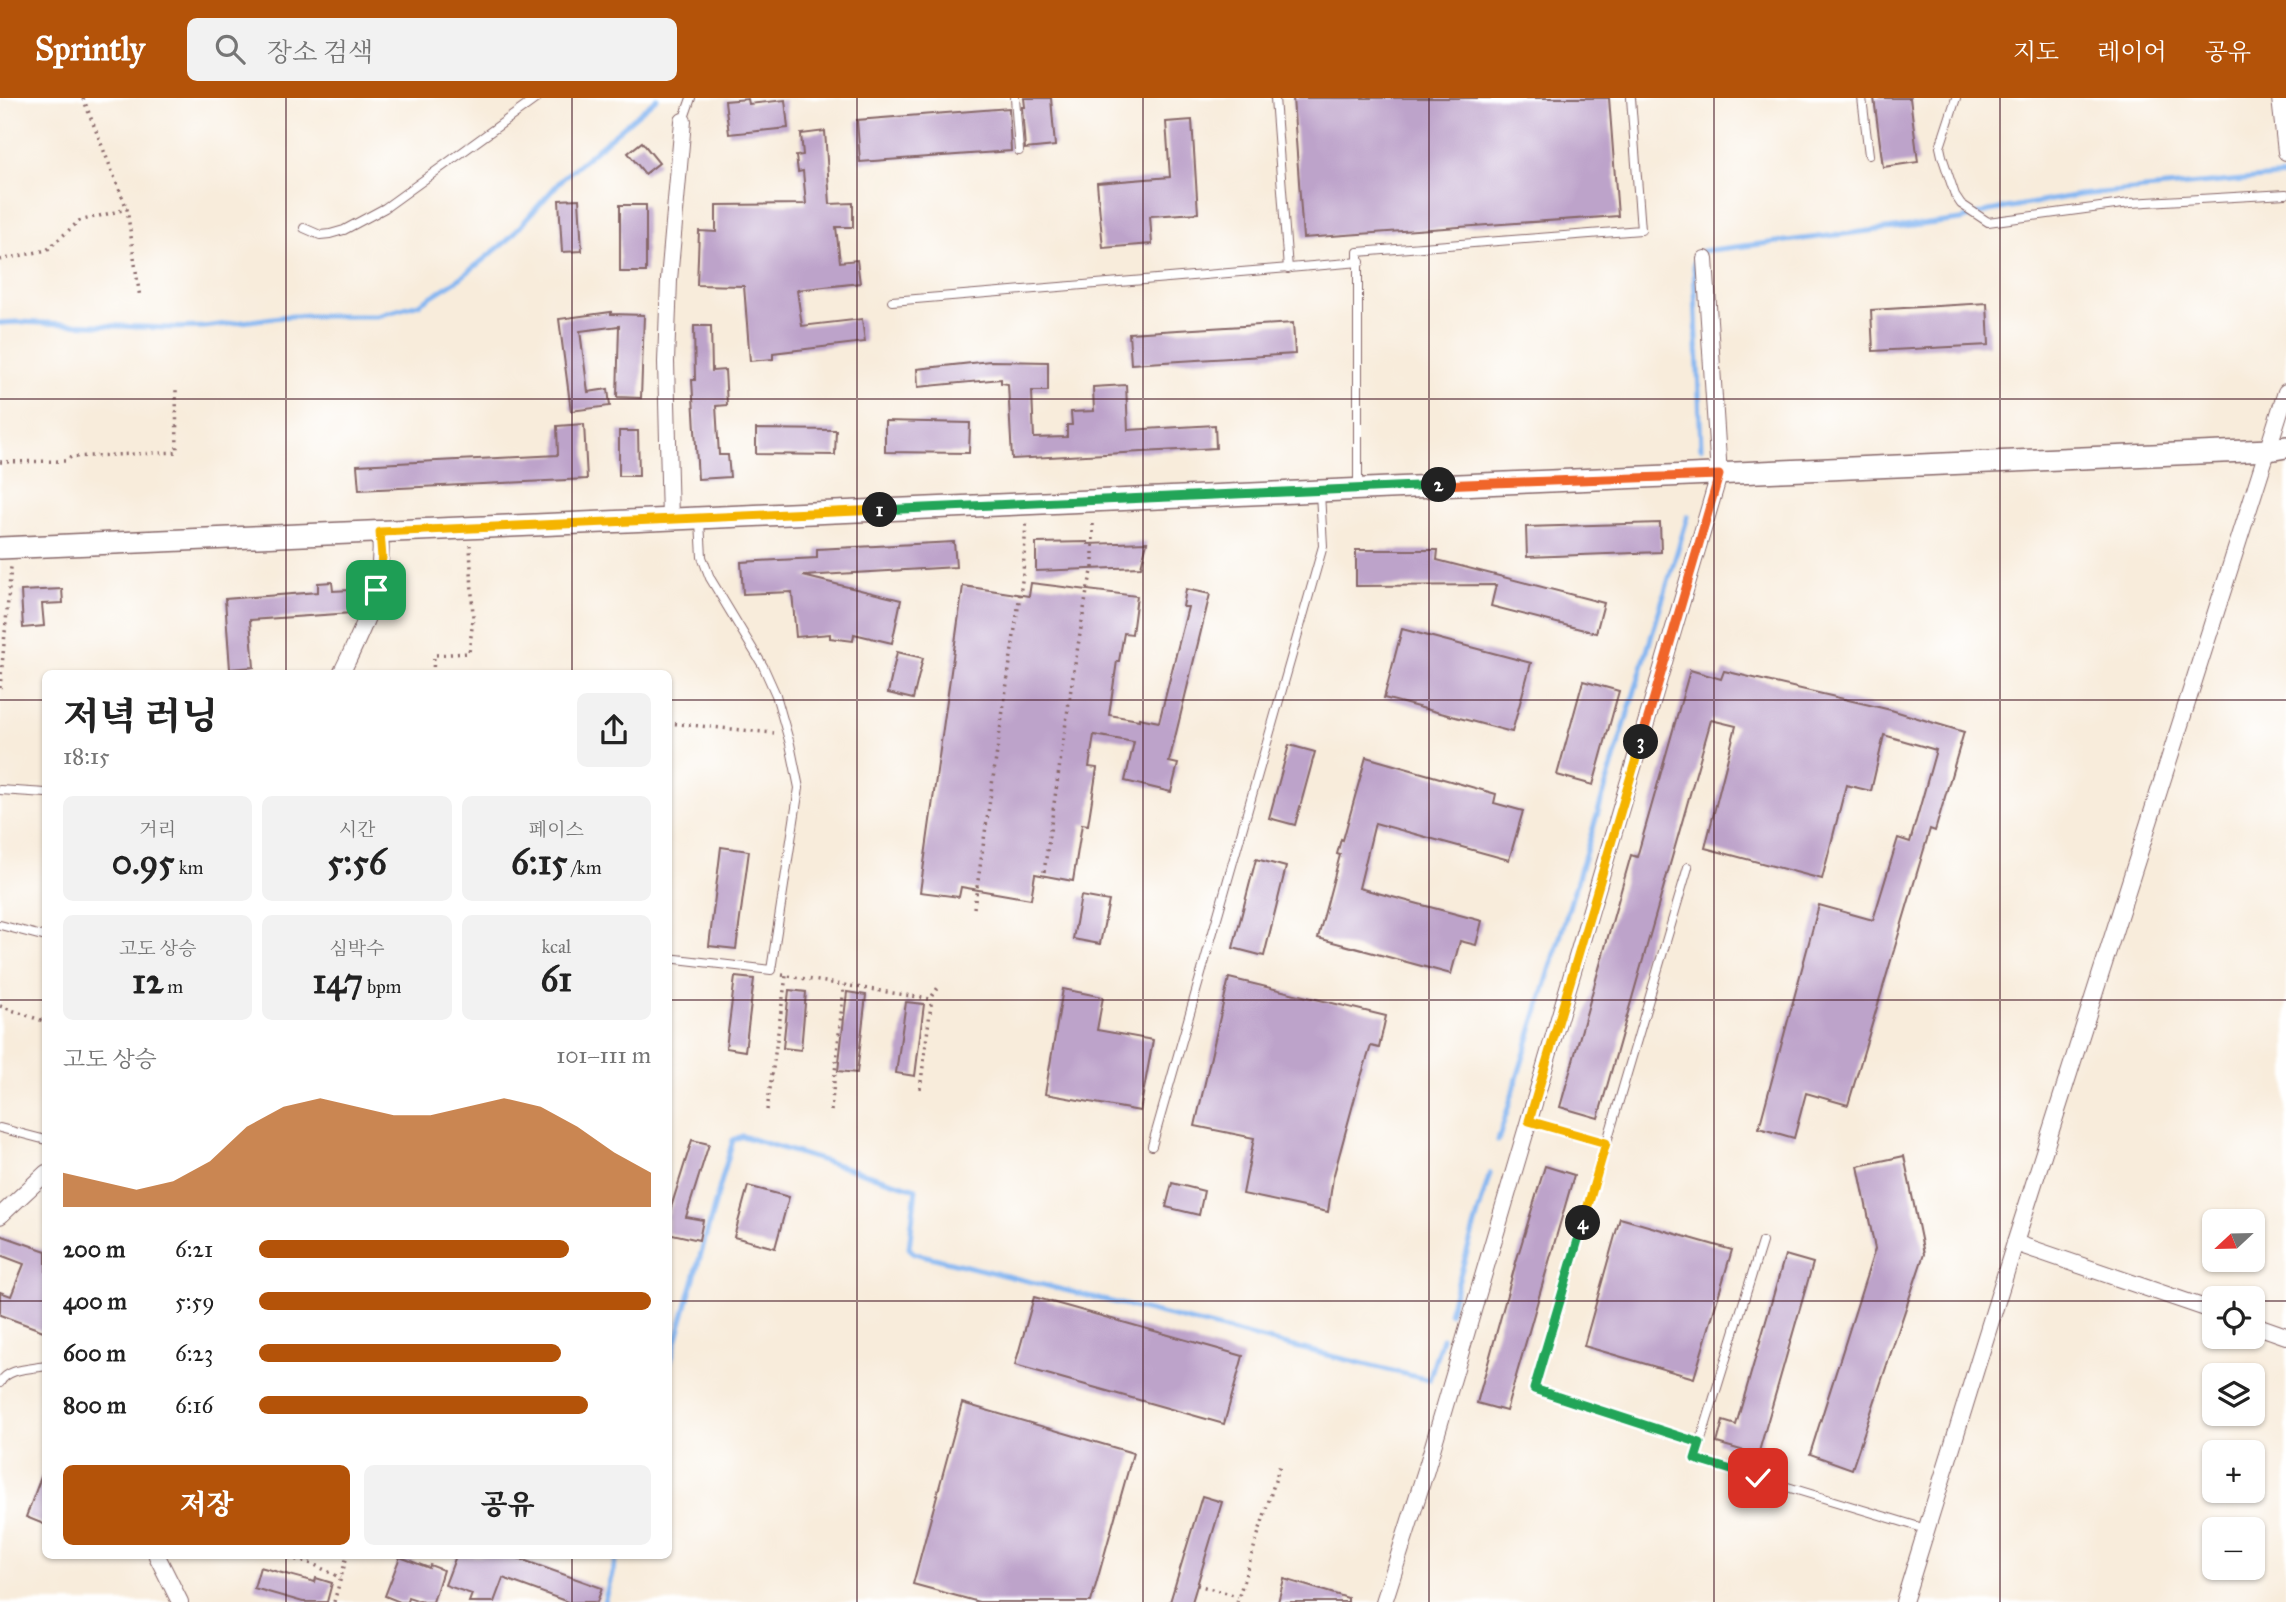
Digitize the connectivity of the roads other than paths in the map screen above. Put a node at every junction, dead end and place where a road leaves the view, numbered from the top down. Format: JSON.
{"nodes":[{"id":1,"x":537,"y":98,"type":"edge"},
{"id":2,"x":691,"y":98,"type":"edge"},
{"id":3,"x":1014,"y":98,"type":"edge"},
{"id":4,"x":1275,"y":98,"type":"edge"},
{"id":5,"x":1631,"y":98,"type":"edge"},
{"id":6,"x":1862,"y":98,"type":"edge"},
{"id":7,"x":1956,"y":98,"type":"edge"},
{"id":8,"x":2280,"y":98,"type":"edge"},
{"id":9,"x":683,"y":121,"type":"joint"},
{"id":10,"x":1019,"y":151,"type":"dead end"},
{"id":11,"x":2286,"y":152,"type":"edge"},
{"id":12,"x":1869,"y":155,"type":"dead end"},
{"id":13,"x":2286,"y":194,"type":"edge"},
{"id":14,"x":304,"y":228,"type":"dead end"},
{"id":15,"x":1705,"y":259,"type":"dead end"},
{"id":16,"x":1360,"y":262,"type":"junction"},
{"id":17,"x":1288,"y":269,"type":"junction"},
{"id":18,"x":892,"y":301,"type":"dead end"},
{"id":19,"x":2286,"y":391,"type":"edge"},
{"id":20,"x":2277,"y":449,"type":"edge"},
{"id":21,"x":1719,"y":475,"type":"junction"},
{"id":22,"x":1358,"y":488,"type":"junction"},
{"id":23,"x":1320,"y":491,"type":"junction"},
{"id":24,"x":699,"y":517,"type":"junction"},
{"id":25,"x":670,"y":519,"type":"junction"},
{"id":26,"x":380,"y":532,"type":"junction"},
{"id":27,"x":6,"y":547,"type":"edge"},
{"id":28,"x":343,"y":670,"type":"edge"},
{"id":29,"x":0,"y":790,"type":"edge"},
{"id":30,"x":42,"y":793,"type":"edge"},
{"id":31,"x":1688,"y":867,"type":"dead end"},
{"id":32,"x":0,"y":925,"type":"edge"},
{"id":33,"x":42,"y":936,"type":"edge"},
{"id":34,"x":672,"y":958,"type":"edge"},
{"id":35,"x":1529,"y":1121,"type":"junction"},
{"id":36,"x":0,"y":1128,"type":"edge"},
{"id":37,"x":42,"y":1139,"type":"edge"},
{"id":38,"x":1606,"y":1143,"type":"junction"},
{"id":39,"x":1152,"y":1146,"type":"dead end"},
{"id":40,"x":42,"y":1177,"type":"edge"},
{"id":41,"x":0,"y":1216,"type":"edge"},
{"id":42,"x":1762,"y":1242,"type":"dead end"},
{"id":43,"x":2015,"y":1244,"type":"junction"},
{"id":44,"x":2202,"y":1307,"type":"edge"},
{"id":45,"x":2265,"y":1329,"type":"edge"},
{"id":46,"x":2286,"y":1336,"type":"edge"},
{"id":47,"x":42,"y":1367,"type":"edge"},
{"id":48,"x":0,"y":1383,"type":"edge"},
{"id":49,"x":1700,"y":1443,"type":"junction"},
{"id":50,"x":1926,"y":1529,"type":"junction"},
{"id":51,"x":158,"y":1559,"type":"edge"},
{"id":52,"x":180,"y":1602,"type":"edge"},
{"id":53,"x":1384,"y":1602,"type":"edge"},
{"id":54,"x":1904,"y":1602,"type":"edge"}],
"edges":[{"from":1,"to":14,"type":"lane"},
{"from":2,"to":9,"type":"lane"},
{"from":3,"to":10,"type":"lane"},
{"from":4,"to":17,"type":"lane"},
{"from":5,"to":16,"type":"lane"},
{"from":6,"to":12,"type":"lane"},
{"from":7,"to":13,"type":"lane"},
{"from":8,"to":11,"type":"street"},
{"from":9,"to":25,"type":"street"},
{"from":15,"to":21,"type":"street"},
{"from":16,"to":17,"type":"lane"},
{"from":16,"to":22,"type":"lane"},
{"from":17,"to":18,"type":"lane"},
{"from":19,"to":20,"type":"street"},
{"from":20,"to":21,"type":"street"},
{"from":20,"to":43,"type":"street"},
{"from":21,"to":22,"type":"street"},
{"from":21,"to":35,"type":"street"},
{"from":22,"to":23,"type":"street"},
{"from":23,"to":24,"type":"street"},
{"from":23,"to":39,"type":"lane"},
{"from":24,"to":25,"type":"street"},
{"from":24,"to":34,"type":"lane"},
{"from":25,"to":26,"type":"street"},
{"from":26,"to":27,"type":"street"},
{"from":26,"to":28,"type":"street"},
{"from":29,"to":30,"type":"lane"},
{"from":31,"to":38,"type":"lane"},
{"from":32,"to":33,"type":"lane"},
{"from":35,"to":38,"type":"lane"},
{"from":35,"to":53,"type":"street"},
{"from":36,"to":37,"type":"lane"},
{"from":38,"to":49,"type":"lane"},
{"from":40,"to":41,"type":"street"},
{"from":42,"to":49,"type":"lane"},
{"from":43,"to":44,"type":"street"},
{"from":43,"to":50,"type":"street"},
{"from":45,"to":46,"type":"street"},
{"from":47,"to":48,"type":"lane"},
{"from":49,"to":50,"type":"lane"},
{"from":50,"to":54,"type":"street"},
{"from":51,"to":52,"type":"street"}]}
